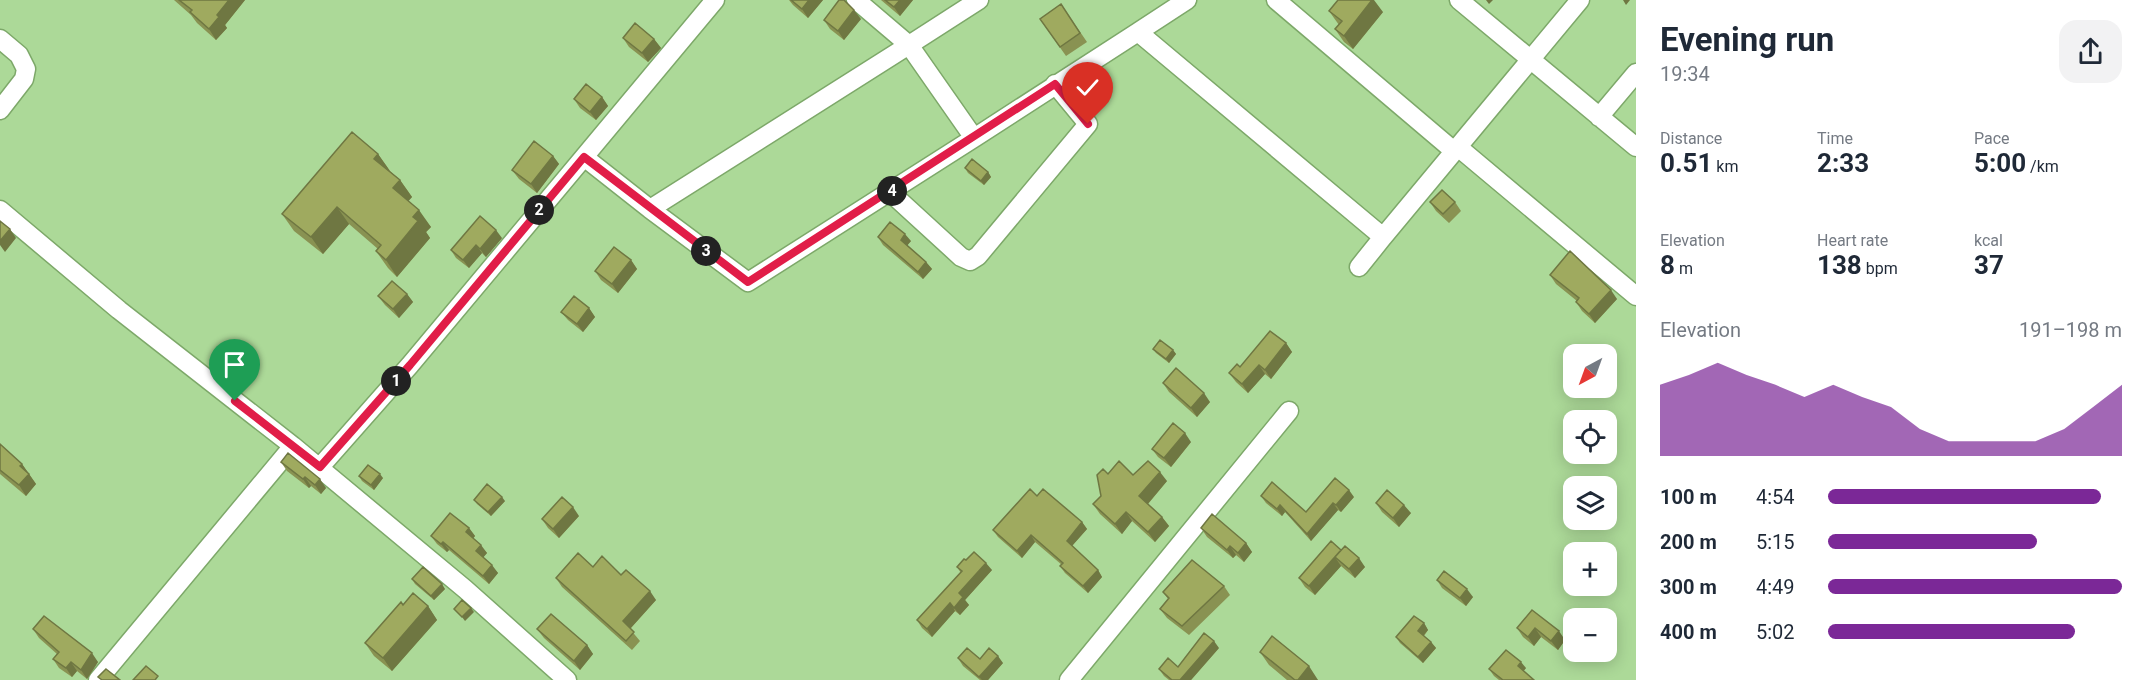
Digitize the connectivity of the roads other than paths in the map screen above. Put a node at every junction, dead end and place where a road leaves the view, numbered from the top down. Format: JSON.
{"nodes":[{"id":1,"x":716,"y":0,"type":"edge"},
{"id":2,"x":856,"y":0,"type":"edge"},
{"id":3,"x":979,"y":0,"type":"edge"},
{"id":4,"x":1187,"y":0,"type":"edge"},
{"id":5,"x":1276,"y":0,"type":"edge"},
{"id":6,"x":1459,"y":0,"type":"edge"},
{"id":7,"x":1580,"y":0,"type":"edge"},
{"id":8,"x":1138,"y":32,"type":"junction"},
{"id":9,"x":0,"y":39,"type":"edge"},
{"id":10,"x":909,"y":45,"type":"junction"},
{"id":11,"x":1531,"y":60,"type":"junction"},
{"id":12,"x":1636,"y":73,"type":"edge"},
{"id":13,"x":1055,"y":84,"type":"junction"},
{"id":14,"x":0,"y":110,"type":"edge"},
{"id":15,"x":1599,"y":117,"type":"junction"},
{"id":16,"x":974,"y":138,"type":"junction"},
{"id":17,"x":1636,"y":147,"type":"edge"},
{"id":18,"x":1456,"y":149,"type":"junction"},
{"id":19,"x":584,"y":157,"type":"junction"},
{"id":20,"x":890,"y":192,"type":"junction"},
{"id":21,"x":650,"y":209,"type":"junction"},
{"id":22,"x":0,"y":210,"type":"edge"},
{"id":23,"x":1383,"y":237,"type":"junction"},
{"id":24,"x":1359,"y":267,"type":"dead end"},
{"id":25,"x":1636,"y":296,"type":"edge"},
{"id":26,"x":1289,"y":411,"type":"dead end"},
{"id":27,"x":293,"y":446,"type":"junction"},
{"id":28,"x":320,"y":467,"type":"junction"},
{"id":29,"x":98,"y":680,"type":"edge"},
{"id":30,"x":567,"y":680,"type":"edge"},
{"id":31,"x":1069,"y":680,"type":"edge"}],
"edges":[{"from":1,"to":19,"type":"street"},
{"from":2,"to":10,"type":"street"},
{"from":3,"to":10,"type":"street"},
{"from":4,"to":8,"type":"street"},
{"from":5,"to":18,"type":"street"},
{"from":6,"to":11,"type":"street"},
{"from":7,"to":11,"type":"street"},
{"from":8,"to":13,"type":"street"},
{"from":8,"to":23,"type":"street"},
{"from":9,"to":14,"type":"street"},
{"from":10,"to":16,"type":"street"},
{"from":10,"to":21,"type":"street"},
{"from":11,"to":15,"type":"street"},
{"from":11,"to":18,"type":"street"},
{"from":12,"to":15,"type":"street"},
{"from":13,"to":16,"type":"street"},
{"from":13,"to":20,"type":"street"},
{"from":15,"to":17,"type":"street"},
{"from":16,"to":20,"type":"street"},
{"from":18,"to":23,"type":"street"},
{"from":18,"to":25,"type":"street"},
{"from":19,"to":21,"type":"street"},
{"from":19,"to":28,"type":"street"},
{"from":20,"to":21,"type":"street"},
{"from":22,"to":27,"type":"street"},
{"from":23,"to":24,"type":"street"},
{"from":26,"to":31,"type":"street"},
{"from":27,"to":28,"type":"street"},
{"from":27,"to":29,"type":"street"},
{"from":28,"to":30,"type":"street"}]}
